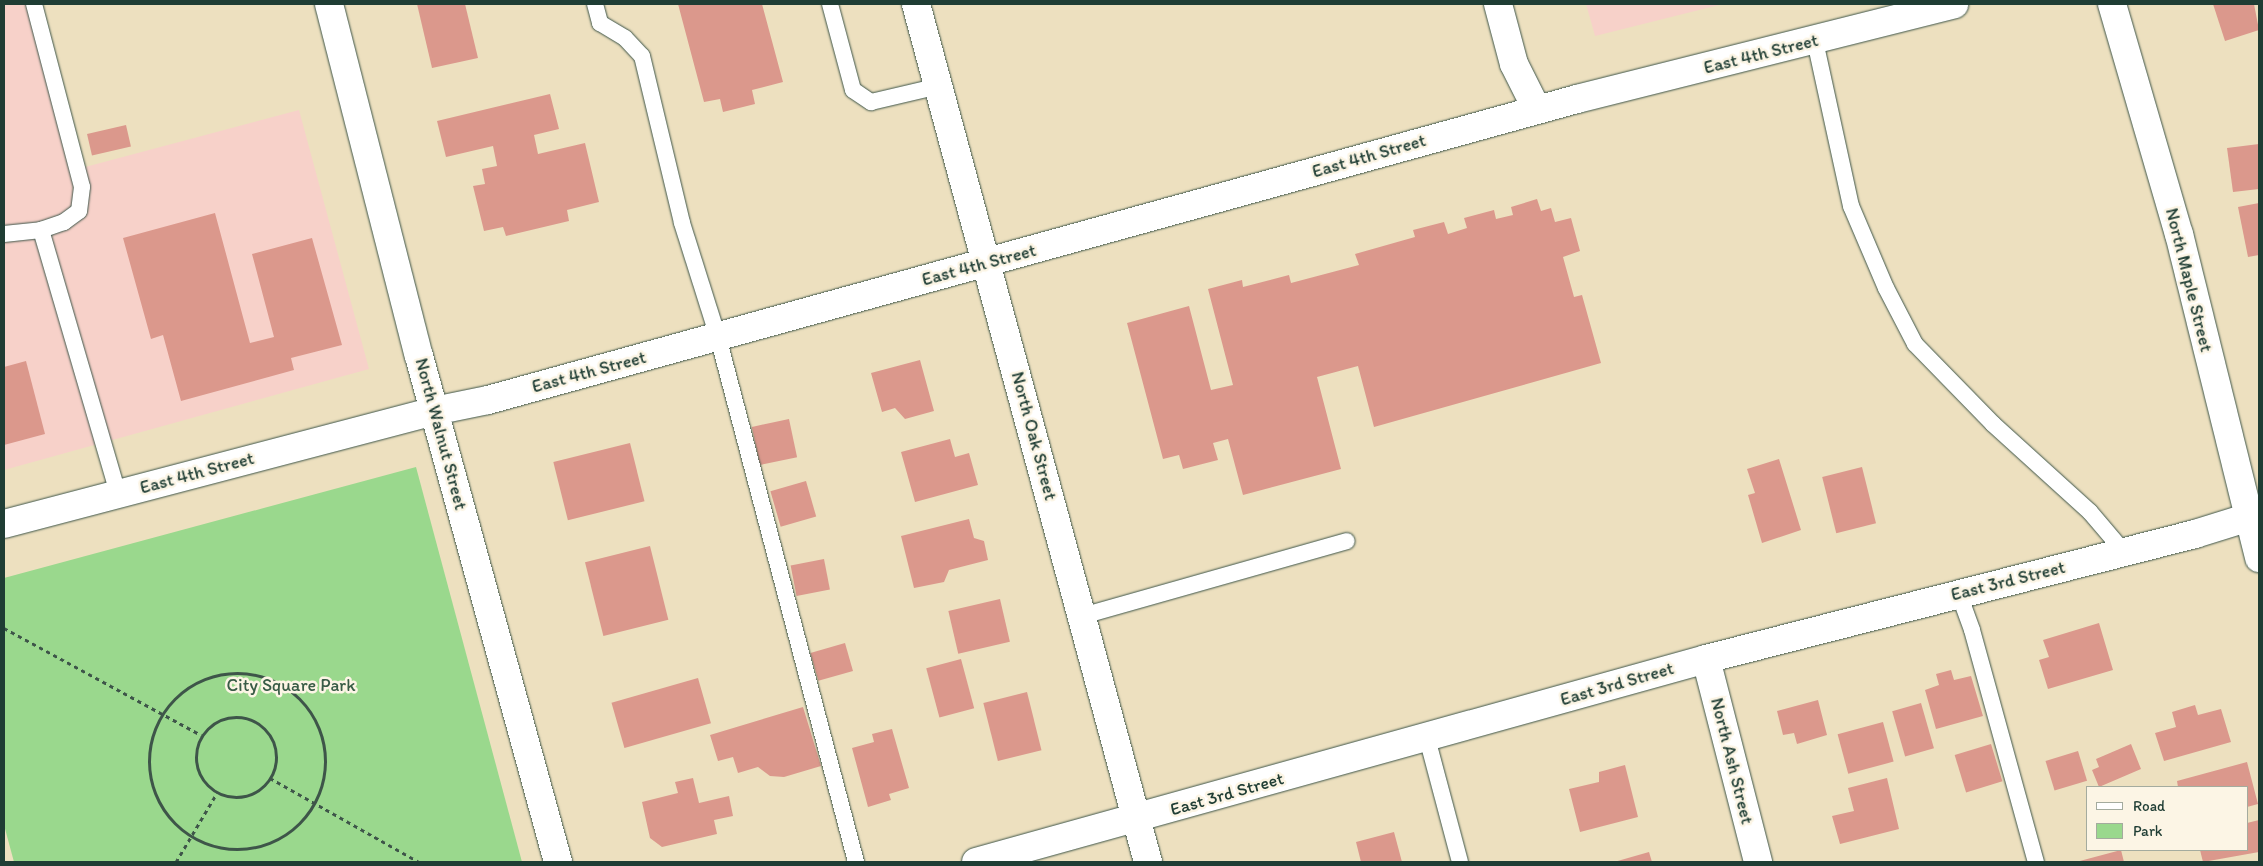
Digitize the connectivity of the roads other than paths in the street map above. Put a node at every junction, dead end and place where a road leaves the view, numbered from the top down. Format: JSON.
{"nodes":[{"id":1,"x":34,"y":4,"type":"edge"},
{"id":2,"x":329,"y":4,"type":"edge"},
{"id":3,"x":595,"y":4,"type":"edge"},
{"id":4,"x":830,"y":4,"type":"edge"},
{"id":5,"x":1498,"y":4,"type":"edge"},
{"id":6,"x":1954,"y":4,"type":"edge"},
{"id":7,"x":2112,"y":4,"type":"edge"},
{"id":8,"x":917,"y":7,"type":"edge"},
{"id":9,"x":1814,"y":41,"type":"junction"},
{"id":10,"x":939,"y":86,"type":"junction"},
{"id":11,"x":1538,"y":110,"type":"junction"},
{"id":12,"x":41,"y":230,"type":"junction"},
{"id":13,"x":4,"y":234,"type":"edge"},
{"id":14,"x":987,"y":261,"type":"junction"},
{"id":15,"x":718,"y":337,"type":"junction"},
{"id":16,"x":434,"y":411,"type":"junction"},
{"id":17,"x":118,"y":494,"type":"junction"},
{"id":18,"x":2254,"y":515,"type":"edge"},
{"id":19,"x":4,"y":524,"type":"edge"},
{"id":20,"x":1347,"y":542,"type":"dead end"},
{"id":21,"x":2124,"y":552,"type":"junction"},
{"id":22,"x":2259,"y":558,"type":"edge"},
{"id":23,"x":1959,"y":594,"type":"junction"},
{"id":24,"x":1082,"y":616,"type":"junction"},
{"id":25,"x":1706,"y":659,"type":"junction"},
{"id":26,"x":1427,"y":738,"type":"junction"},
{"id":27,"x":1137,"y":820,"type":"junction"},
{"id":28,"x":558,"y":862,"type":"edge"},
{"id":29,"x":856,"y":862,"type":"edge"},
{"id":30,"x":976,"y":862,"type":"edge"},
{"id":31,"x":1148,"y":862,"type":"edge"},
{"id":32,"x":1460,"y":862,"type":"edge"},
{"id":33,"x":1758,"y":862,"type":"edge"},
{"id":34,"x":2036,"y":862,"type":"edge"}],
"edges":[{"from":1,"to":12,"type":"lane"},
{"from":2,"to":16,"type":"street","name":"North Walnut Street"},
{"from":3,"to":15,"type":"lane"},
{"from":4,"to":10,"type":"lane"},
{"from":5,"to":11,"type":"street"},
{"from":6,"to":9,"type":"street","name":"East 4th Street"},
{"from":7,"to":18,"type":"street","name":"North Maple Street"},
{"from":8,"to":10,"type":"street","name":"North Oak Street"},
{"from":9,"to":11,"type":"street","name":"East 4th Street"},
{"from":9,"to":21,"type":"lane"},
{"from":10,"to":14,"type":"street","name":"North Oak Street"},
{"from":11,"to":14,"type":"street","name":"East 4th Street"},
{"from":12,"to":13,"type":"lane"},
{"from":12,"to":17,"type":"lane"},
{"from":14,"to":15,"type":"street","name":"East 4th Street"},
{"from":14,"to":24,"type":"street","name":"North Oak Street"},
{"from":15,"to":16,"type":"street","name":"East 4th Street"},
{"from":15,"to":29,"type":"lane"},
{"from":16,"to":17,"type":"street","name":"East 4th Street"},
{"from":16,"to":28,"type":"street","name":"North Walnut Street"},
{"from":17,"to":19,"type":"street","name":"East 4th Street"},
{"from":18,"to":21,"type":"street","name":"East 3rd Street"},
{"from":18,"to":22,"type":"street","name":"North Maple Street"},
{"from":20,"to":24,"type":"lane"},
{"from":21,"to":23,"type":"street","name":"East 3rd Street"},
{"from":23,"to":25,"type":"street","name":"East 3rd Street"},
{"from":23,"to":34,"type":"lane"},
{"from":24,"to":27,"type":"street","name":"North Oak Street"},
{"from":25,"to":26,"type":"street","name":"East 3rd Street"},
{"from":25,"to":33,"type":"street","name":"North Ash Street"},
{"from":26,"to":27,"type":"street","name":"East 3rd Street"},
{"from":26,"to":32,"type":"lane"},
{"from":27,"to":30,"type":"street","name":"East 3rd Street"},
{"from":27,"to":31,"type":"street","name":"North Oak Street"}]}
